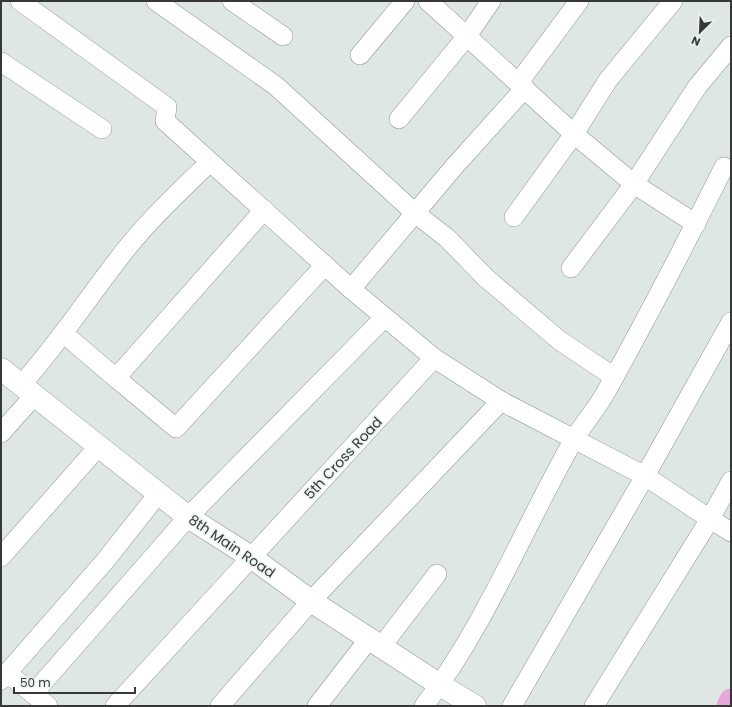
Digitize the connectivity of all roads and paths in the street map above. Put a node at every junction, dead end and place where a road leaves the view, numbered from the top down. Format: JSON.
{"nodes":[{"id":1,"x":20,"y":1,"type":"edge"},
{"id":2,"x":156,"y":1,"type":"edge"},
{"id":3,"x":232,"y":1,"type":"edge"},
{"id":4,"x":405,"y":1,"type":"edge"},
{"id":5,"x":428,"y":1,"type":"edge"},
{"id":6,"x":492,"y":1,"type":"edge"},
{"id":7,"x":579,"y":1,"type":"edge"},
{"id":8,"x":673,"y":1,"type":"edge"},
{"id":9,"x":283,"y":36,"type":"dead end"},
{"id":10,"x":467,"y":36,"type":"junction"},
{"id":11,"x":731,"y":46,"type":"edge"},
{"id":12,"x":360,"y":55,"type":"dead end"},
{"id":13,"x":1,"y":62,"type":"edge"},
{"id":14,"x":522,"y":85,"type":"junction"},
{"id":15,"x":398,"y":119,"type":"dead end"},
{"id":16,"x":102,"y":129,"type":"dead end"},
{"id":17,"x":574,"y":134,"type":"junction"},
{"id":18,"x":210,"y":162,"type":"junction"},
{"id":19,"x":724,"y":167,"type":"dead end"},
{"id":20,"x":634,"y":184,"type":"junction"},
{"id":21,"x":264,"y":210,"type":"junction"},
{"id":22,"x":415,"y":213,"type":"junction"},
{"id":23,"x":514,"y":217,"type":"dead end"},
{"id":24,"x":696,"y":224,"type":"junction"},
{"id":25,"x":325,"y":265,"type":"junction"},
{"id":26,"x":571,"y":268,"type":"dead end"},
{"id":27,"x":351,"y":289,"type":"junction"},
{"id":28,"x":384,"y":318,"type":"junction"},
{"id":29,"x":731,"y":322,"type":"edge"},
{"id":30,"x":63,"y":333,"type":"junction"},
{"id":31,"x":434,"y":358,"type":"junction"},
{"id":32,"x":1,"y":369,"type":"edge"},
{"id":33,"x":614,"y":377,"type":"junction"},
{"id":34,"x":116,"y":378,"type":"junction"},
{"id":35,"x":28,"y":391,"type":"junction"},
{"id":36,"x":501,"y":401,"type":"junction"},
{"id":37,"x":1,"y":433,"type":"edge"},
{"id":38,"x":574,"y":440,"type":"junction"},
{"id":39,"x":98,"y":447,"type":"junction"},
{"id":40,"x":645,"y":476,"type":"junction"},
{"id":41,"x":731,"y":481,"type":"edge"},
{"id":42,"x":158,"y":494,"type":"junction"},
{"id":43,"x":188,"y":517,"type":"junction"},
{"id":44,"x":710,"y":519,"type":"junction"},
{"id":45,"x":731,"y":532,"type":"edge"},
{"id":46,"x":1,"y":557,"type":"edge"},
{"id":47,"x":251,"y":557,"type":"junction"},
{"id":48,"x":437,"y":574,"type":"dead end"},
{"id":49,"x":311,"y":601,"type":"junction"},
{"id":50,"x":375,"y":643,"type":"junction"},
{"id":51,"x":4,"y":677,"type":"edge"},
{"id":52,"x":440,"y":685,"type":"junction"},
{"id":53,"x":40,"y":700,"type":"edge"},
{"id":54,"x":731,"y":700,"type":"edge"},
{"id":55,"x":115,"y":706,"type":"edge"},
{"id":56,"x":220,"y":706,"type":"edge"},
{"id":57,"x":317,"y":706,"type":"edge"},
{"id":58,"x":424,"y":706,"type":"edge"},
{"id":59,"x":475,"y":706,"type":"edge"},
{"id":60,"x":512,"y":706,"type":"edge"},
{"id":61,"x":594,"y":706,"type":"edge"},
{"id":62,"x":728,"y":706,"type":"edge"}],
"edges":[{"from":1,"to":18,"type":"street"},
{"from":2,"to":22,"type":"street"},
{"from":3,"to":9,"type":"street"},
{"from":4,"to":12,"type":"street"},
{"from":5,"to":10,"type":"street"},
{"from":6,"to":10,"type":"street"},
{"from":7,"to":14,"type":"street"},
{"from":8,"to":17,"type":"street"},
{"from":10,"to":14,"type":"street"},
{"from":10,"to":15,"type":"street"},
{"from":11,"to":20,"type":"street"},
{"from":13,"to":16,"type":"street"},
{"from":14,"to":17,"type":"street"},
{"from":14,"to":22,"type":"street"},
{"from":17,"to":20,"type":"street"},
{"from":17,"to":23,"type":"street"},
{"from":18,"to":21,"type":"street"},
{"from":18,"to":30,"type":"street"},
{"from":19,"to":24,"type":"street"},
{"from":20,"to":24,"type":"street"},
{"from":20,"to":26,"type":"street"},
{"from":21,"to":25,"type":"street"},
{"from":21,"to":34,"type":"street"},
{"from":22,"to":27,"type":"street"},
{"from":22,"to":33,"type":"street"},
{"from":24,"to":33,"type":"street"},
{"from":25,"to":27,"type":"street"},
{"from":25,"to":34,"type":"street"},
{"from":27,"to":28,"type":"street"},
{"from":28,"to":31,"type":"street"},
{"from":28,"to":43,"type":"street"},
{"from":29,"to":40,"type":"street"},
{"from":30,"to":34,"type":"street"},
{"from":30,"to":35,"type":"street"},
{"from":31,"to":36,"type":"street"},
{"from":31,"to":47,"type":"street","name":"5th Cross Road"},
{"from":32,"to":35,"type":"street","name":"8th Main Road"},
{"from":33,"to":38,"type":"street"},
{"from":35,"to":37,"type":"street"},
{"from":35,"to":39,"type":"street","name":"8th Main Road"},
{"from":36,"to":38,"type":"street"},
{"from":36,"to":49,"type":"street"},
{"from":38,"to":40,"type":"street"},
{"from":38,"to":52,"type":"street"},
{"from":39,"to":42,"type":"street","name":"8th Main Road"},
{"from":39,"to":46,"type":"street"},
{"from":40,"to":44,"type":"street"},
{"from":40,"to":60,"type":"street"},
{"from":41,"to":44,"type":"street"},
{"from":42,"to":43,"type":"street","name":"8th Main Road"},
{"from":42,"to":51,"type":"street"},
{"from":43,"to":47,"type":"street","name":"8th Main Road"},
{"from":43,"to":53,"type":"street"},
{"from":44,"to":45,"type":"street"},
{"from":44,"to":61,"type":"street"},
{"from":47,"to":49,"type":"street","name":"8th Main Road"},
{"from":47,"to":55,"type":"street","name":"5th Cross Road"},
{"from":48,"to":50,"type":"street"},
{"from":49,"to":50,"type":"street","name":"8th Main Road"},
{"from":49,"to":56,"type":"street"},
{"from":50,"to":52,"type":"street","name":"8th Main Road"},
{"from":50,"to":57,"type":"street"},
{"from":51,"to":53,"type":"street"},
{"from":52,"to":58,"type":"street"},
{"from":52,"to":59,"type":"street","name":"8th Main Road"},
{"from":54,"to":62,"type":"main road"}]}
